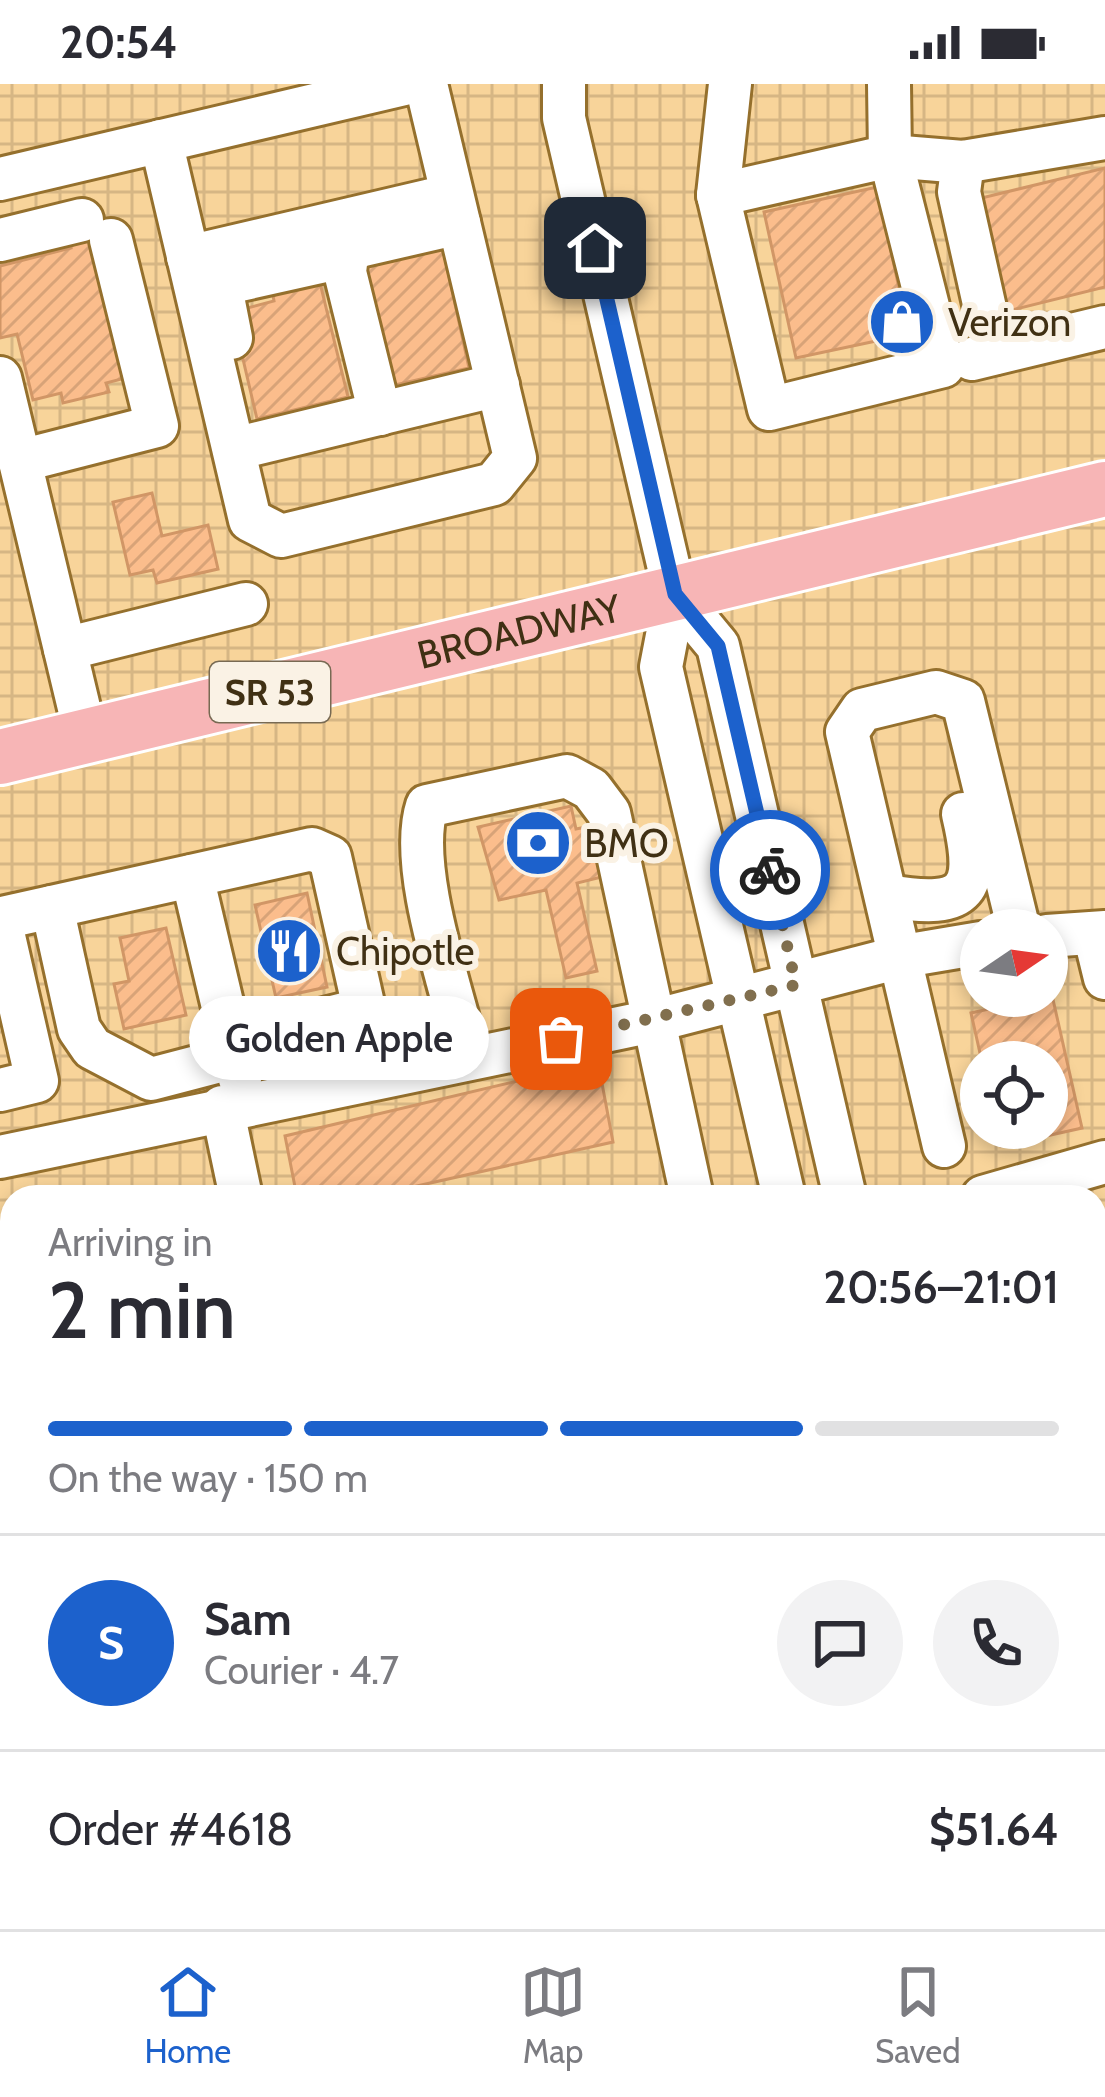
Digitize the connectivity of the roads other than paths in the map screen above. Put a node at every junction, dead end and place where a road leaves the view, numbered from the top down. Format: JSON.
{"nodes":[{"id":1,"x":404,"y":84,"type":"edge"},
{"id":2,"x":426,"y":84,"type":"edge"},
{"id":3,"x":564,"y":84,"type":"edge"},
{"id":4,"x":730,"y":84,"type":"edge"},
{"id":5,"x":889,"y":84,"type":"edge"},
{"id":6,"x":1105,"y":138,"type":"edge"},
{"id":7,"x":161,"y":141,"type":"junction"},
{"id":8,"x":890,"y":156,"type":"junction"},
{"id":9,"x":963,"y":162,"type":"junction"},
{"id":10,"x":0,"y":179,"type":"edge"},
{"id":11,"x":718,"y":195,"type":"junction"},
{"id":12,"x":456,"y":209,"type":"junction"},
{"id":13,"x":0,"y":240,"type":"edge"},
{"id":14,"x":325,"y":242,"type":"junction"},
{"id":15,"x":188,"y":256,"type":"junction"},
{"id":16,"x":1105,"y":326,"type":"edge"},
{"id":17,"x":995,"y":353,"type":"junction"},
{"id":18,"x":943,"y":366,"type":"junction"},
{"id":19,"x":0,"y":378,"type":"edge"},
{"id":20,"x":498,"y":385,"type":"junction"},
{"id":21,"x":372,"y":416,"type":"junction"},
{"id":22,"x":245,"y":446,"type":"junction"},
{"id":23,"x":20,"y":460,"type":"junction"},
{"id":24,"x":1105,"y":489,"type":"edge"},
{"id":25,"x":675,"y":594,"type":"junction"},
{"id":26,"x":246,"y":604,"type":"dead end"},
{"id":27,"x":65,"y":649,"type":"junction"},
{"id":28,"x":936,"y":692,"type":"junction"},
{"id":29,"x":86,"y":737,"type":"junction"},
{"id":30,"x":0,"y":757,"type":"edge"},
{"id":31,"x":192,"y":876,"type":"junction"},
{"id":32,"x":888,"y":896,"type":"junction"},
{"id":33,"x":52,"y":907,"type":"junction"},
{"id":34,"x":1014,"y":909,"type":"edge"},
{"id":35,"x":1,"y":918,"type":"edge"},
{"id":36,"x":1100,"y":932,"type":"edge"},
{"id":37,"x":1068,"y":934,"type":"edge"},
{"id":38,"x":960,"y":947,"type":"edge"},
{"id":39,"x":904,"y":956,"type":"junction"},
{"id":40,"x":1105,"y":978,"type":"edge"},
{"id":41,"x":796,"y":985,"type":"junction"},
{"id":42,"x":736,"y":1000,"type":"junction"},
{"id":43,"x":364,"y":1010,"type":"junction"},
{"id":44,"x":653,"y":1021,"type":"junction"},
{"id":45,"x":92,"y":1048,"type":"junction"},
{"id":46,"x":235,"y":1057,"type":"junction"},
{"id":47,"x":468,"y":1057,"type":"junction"},
{"id":48,"x":379,"y":1075,"type":"junction"},
{"id":49,"x":19,"y":1086,"type":"edge"},
{"id":50,"x":234,"y":1104,"type":"junction"},
{"id":51,"x":944,"y":1146,"type":"dead end"},
{"id":52,"x":0,"y":1157,"type":"edge"},
{"id":53,"x":1105,"y":1162,"type":"edge"},
{"id":54,"x":240,"y":1185,"type":"edge"},
{"id":55,"x":689,"y":1185,"type":"edge"},
{"id":56,"x":781,"y":1185,"type":"edge"},
{"id":57,"x":842,"y":1185,"type":"edge"},
{"id":58,"x":1024,"y":1185,"type":"edge"}],
"edges":[{"from":1,"to":7,"type":"street"},
{"from":2,"to":12,"type":"street"},
{"from":3,"to":25,"type":"street"},
{"from":4,"to":11,"type":"street"},
{"from":5,"to":8,"type":"street"},
{"from":6,"to":9,"type":"street"},
{"from":7,"to":10,"type":"street"},
{"from":7,"to":15,"type":"street"},
{"from":8,"to":9,"type":"street"},
{"from":8,"to":11,"type":"street"},
{"from":8,"to":18,"type":"street"},
{"from":9,"to":17,"type":"street"},
{"from":11,"to":18,"type":"street"},
{"from":12,"to":14,"type":"street"},
{"from":12,"to":20,"type":"street"},
{"from":12,"to":21,"type":"street"},
{"from":13,"to":23,"type":"street"},
{"from":14,"to":15,"type":"street"},
{"from":14,"to":21,"type":"street"},
{"from":14,"to":22,"type":"street"},
{"from":15,"to":22,"type":"street"},
{"from":16,"to":17,"type":"street"},
{"from":17,"to":18,"type":"street"},
{"from":19,"to":23,"type":"street"},
{"from":20,"to":21,"type":"street"},
{"from":20,"to":22,"type":"street"},
{"from":21,"to":22,"type":"street"},
{"from":23,"to":27,"type":"street"},
{"from":24,"to":25,"type":"main road","name":"BROADWAY","number":"SR 53"},
{"from":25,"to":29,"type":"main road","name":"BROADWAY","number":"SR 53"},
{"from":25,"to":41,"type":"street"},
{"from":25,"to":42,"type":"street"},
{"from":26,"to":27,"type":"street"},
{"from":27,"to":29,"type":"street"},
{"from":28,"to":32,"type":"street"},
{"from":28,"to":32,"type":"street"},
{"from":28,"to":34,"type":"street"},
{"from":29,"to":30,"type":"main road","name":"BROADWAY","number":"SR 53"},
{"from":31,"to":33,"type":"street"},
{"from":31,"to":43,"type":"street"},
{"from":31,"to":46,"type":"street"},
{"from":32,"to":39,"type":"street"},
{"from":33,"to":35,"type":"street"},
{"from":33,"to":45,"type":"street"},
{"from":35,"to":49,"type":"street"},
{"from":36,"to":37,"type":"street"},
{"from":36,"to":40,"type":"street"},
{"from":38,"to":39,"type":"street"},
{"from":39,"to":41,"type":"street"},
{"from":39,"to":51,"type":"street"},
{"from":41,"to":42,"type":"street"},
{"from":41,"to":57,"type":"street"},
{"from":42,"to":44,"type":"street"},
{"from":42,"to":56,"type":"street"},
{"from":43,"to":46,"type":"street"},
{"from":43,"to":48,"type":"street"},
{"from":44,"to":47,"type":"street"},
{"from":44,"to":47,"type":"street"},
{"from":44,"to":55,"type":"street"},
{"from":45,"to":46,"type":"street"},
{"from":45,"to":49,"type":"street"},
{"from":46,"to":50,"type":"street"},
{"from":47,"to":48,"type":"street"},
{"from":48,"to":50,"type":"street"},
{"from":50,"to":52,"type":"street"},
{"from":50,"to":54,"type":"street"},
{"from":53,"to":58,"type":"street"}]}
